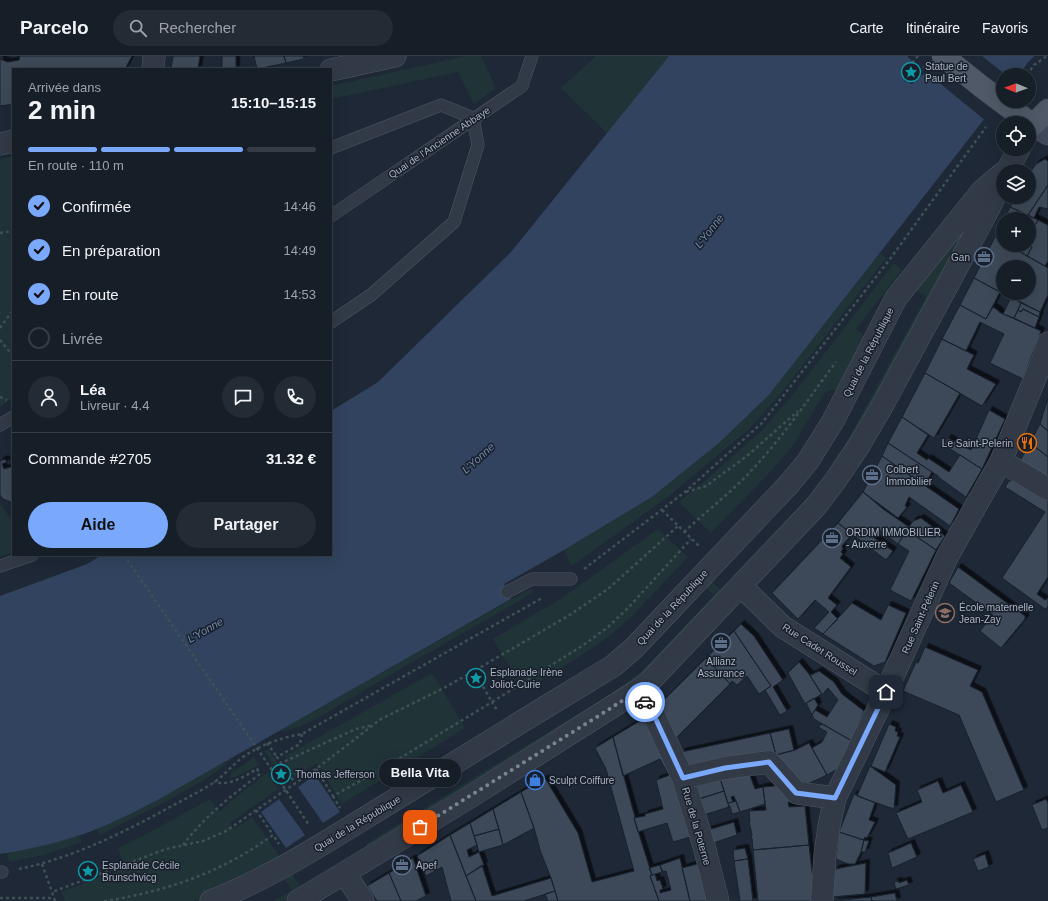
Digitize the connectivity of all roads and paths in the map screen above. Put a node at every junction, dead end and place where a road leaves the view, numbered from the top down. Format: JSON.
{"nodes":[{"id":1,"x":154,"y":56,"type":"edge"},
{"id":2,"x":395,"y":56,"type":"edge"},
{"id":3,"x":532,"y":56,"type":"edge"},
{"id":4,"x":918,"y":56,"type":"edge"},
{"id":5,"x":1047,"y":56,"type":"edge"},
{"id":6,"x":935,"y":60,"type":"edge"},
{"id":7,"x":153,"y":68,"type":"edge"},
{"id":8,"x":1032,"y":68,"type":"edge"},
{"id":9,"x":332,"y":70,"type":"edge"},
{"id":10,"x":1048,"y":110,"type":"edge"},
{"id":11,"x":1019,"y":116,"type":"edge"},
{"id":12,"x":474,"y":118,"type":"junction"},
{"id":13,"x":986,"y":127,"type":"dead end"},
{"id":14,"x":1036,"y":130,"type":"edge"},
{"id":15,"x":12,"y":141,"type":"edge"},
{"id":16,"x":0,"y":144,"type":"edge"},
{"id":17,"x":332,"y":148,"type":"edge"},
{"id":18,"x":996,"y":179,"type":"edge"},
{"id":19,"x":996,"y":192,"type":"edge"},
{"id":20,"x":332,"y":215,"type":"edge"},
{"id":21,"x":12,"y":231,"type":"edge"},
{"id":22,"x":0,"y":233,"type":"edge"},
{"id":23,"x":12,"y":311,"type":"edge"},
{"id":24,"x":332,"y":321,"type":"edge"},
{"id":25,"x":0,"y":328,"type":"edge"},
{"id":26,"x":0,"y":340,"type":"edge"},
{"id":27,"x":1048,"y":343,"type":"edge"},
{"id":28,"x":12,"y":355,"type":"edge"},
{"id":29,"x":801,"y":408,"type":"dead end"},
{"id":30,"x":12,"y":418,"type":"edge"},
{"id":31,"x":0,"y":425,"type":"edge"},
{"id":32,"x":1001,"y":461,"type":"junction"},
{"id":33,"x":1048,"y":490,"type":"edge"},
{"id":34,"x":685,"y":492,"type":"junction"},
{"id":35,"x":662,"y":510,"type":"junction"},
{"id":36,"x":678,"y":526,"type":"junction"},
{"id":37,"x":691,"y":539,"type":"junction"},
{"id":38,"x":29,"y":556,"type":"edge"},
{"id":39,"x":125,"y":556,"type":"edge"},
{"id":40,"x":715,"y":562,"type":"junction"},
{"id":41,"x":0,"y":566,"type":"edge"},
{"id":42,"x":571,"y":580,"type":"junction"},
{"id":43,"x":740,"y":586,"type":"junction"},
{"id":44,"x":507,"y":592,"type":"dead end"},
{"id":45,"x":474,"y":671,"type":"junction"},
{"id":46,"x":637,"y":691,"type":"junction"},
{"id":47,"x":886,"y":692,"type":"junction"},
{"id":48,"x":492,"y":702,"type":"junction"},
{"id":49,"x":376,"y":724,"type":"junction"},
{"id":50,"x":302,"y":734,"type":"junction"},
{"id":51,"x":267,"y":743,"type":"junction"},
{"id":52,"x":277,"y":757,"type":"junction"},
{"id":53,"x":281,"y":763,"type":"junction"},
{"id":54,"x":316,"y":769,"type":"junction"},
{"id":55,"x":683,"y":778,"type":"junction"},
{"id":56,"x":214,"y":782,"type":"junction"},
{"id":57,"x":295,"y":783,"type":"junction"},
{"id":58,"x":285,"y":789,"type":"junction"},
{"id":59,"x":835,"y":798,"type":"junction"},
{"id":60,"x":256,"y":810,"type":"junction"},
{"id":61,"x":273,"y":836,"type":"dead end"},
{"id":62,"x":268,"y":839,"type":"dead end"},
{"id":63,"x":182,"y":846,"type":"junction"},
{"id":64,"x":345,"y":874,"type":"junction"},
{"id":65,"x":52,"y":892,"type":"junction"},
{"id":66,"x":0,"y":898,"type":"edge"},
{"id":67,"x":55,"y":899,"type":"edge"},
{"id":68,"x":104,"y":901,"type":"edge"},
{"id":69,"x":211,"y":901,"type":"edge"},
{"id":70,"x":298,"y":901,"type":"edge"},
{"id":71,"x":363,"y":901,"type":"edge"},
{"id":72,"x":718,"y":901,"type":"edge"},
{"id":73,"x":822,"y":901,"type":"edge"}],
"edges":[{"from":1,"to":7,"type":"street"},
{"from":2,"to":9,"type":"street"},
{"from":3,"to":12,"type":"lane","name":"Quai de l'Ancienne Abbaye"},
{"from":4,"to":6,"type":"path"},
{"from":5,"to":8,"type":"path"},
{"from":6,"to":11,"type":"main road","bridge":true},
{"from":10,"to":14,"type":"main road"},
{"from":12,"to":17,"type":"lane"},
{"from":12,"to":20,"type":"lane","name":"Quai de l'Ancienne Abbaye"},
{"from":12,"to":24,"type":"lane"},
{"from":13,"to":34,"type":"path"},
{"from":15,"to":16,"type":"street"},
{"from":18,"to":40,"type":"street","name":"Quai de la République"},
{"from":19,"to":43,"type":"street","name":"Quai de la République"},
{"from":21,"to":22,"type":"path"},
{"from":23,"to":25,"type":"path"},
{"from":26,"to":28,"type":"path"},
{"from":27,"to":32,"type":"street","name":"Rue Saint-Pélerin"},
{"from":29,"to":34,"type":"path"},
{"from":30,"to":31,"type":"lane"},
{"from":32,"to":33,"type":"street"},
{"from":32,"to":47,"type":"street","name":"Rue Saint-Pélerin"},
{"from":34,"to":35,"type":"path"},
{"from":35,"to":36,"type":"path"},
{"from":35,"to":42,"type":"path"},
{"from":36,"to":37,"type":"path"},
{"from":36,"to":45,"type":"path"},
{"from":37,"to":40,"type":"path"},
{"from":37,"to":48,"type":"path"},
{"from":38,"to":41,"type":"lane"},
{"from":39,"to":58,"type":"path","bridge":true},
{"from":40,"to":69,"type":"street","name":"Quai de la République"},
{"from":42,"to":44,"type":"lane"},
{"from":42,"to":50,"type":"path"},
{"from":43,"to":46,"type":"street","name":"Quai de la République"},
{"from":43,"to":47,"type":"street","name":"Rue Cadet Roussel"},
{"from":45,"to":48,"type":"path"},
{"from":45,"to":49,"type":"path"},
{"from":46,"to":55,"type":"street","name":"Rue de la Poterne"},
{"from":46,"to":64,"type":"street","name":"Quai de la République"},
{"from":47,"to":59,"type":"street","name":"Rue Saint-Pélerin"},
{"from":48,"to":54,"type":"path"},
{"from":49,"to":53,"type":"path"},
{"from":49,"to":54,"type":"path"},
{"from":50,"to":51,"type":"path"},
{"from":50,"to":52,"type":"path"},
{"from":51,"to":52,"type":"path"},
{"from":51,"to":56,"type":"path"},
{"from":52,"to":53,"type":"path"},
{"from":53,"to":57,"type":"path"},
{"from":54,"to":57,"type":"path"},
{"from":55,"to":59,"type":"street"},
{"from":55,"to":72,"type":"street","name":"Rue de la Poterne"},
{"from":56,"to":63,"type":"path"},
{"from":56,"to":65,"type":"path"},
{"from":57,"to":58,"type":"path"},
{"from":58,"to":60,"type":"path"},
{"from":59,"to":73,"type":"street","name":"Rue Saint-Pélerin"},
{"from":60,"to":61,"type":"path"},
{"from":60,"to":63,"type":"path"},
{"from":62,"to":68,"type":"path"},
{"from":63,"to":65,"type":"path"},
{"from":64,"to":70,"type":"street","name":"Quai de la République"},
{"from":64,"to":71,"type":"street"},
{"from":65,"to":67,"type":"path"},
{"from":66,"to":67,"type":"path"}]}
